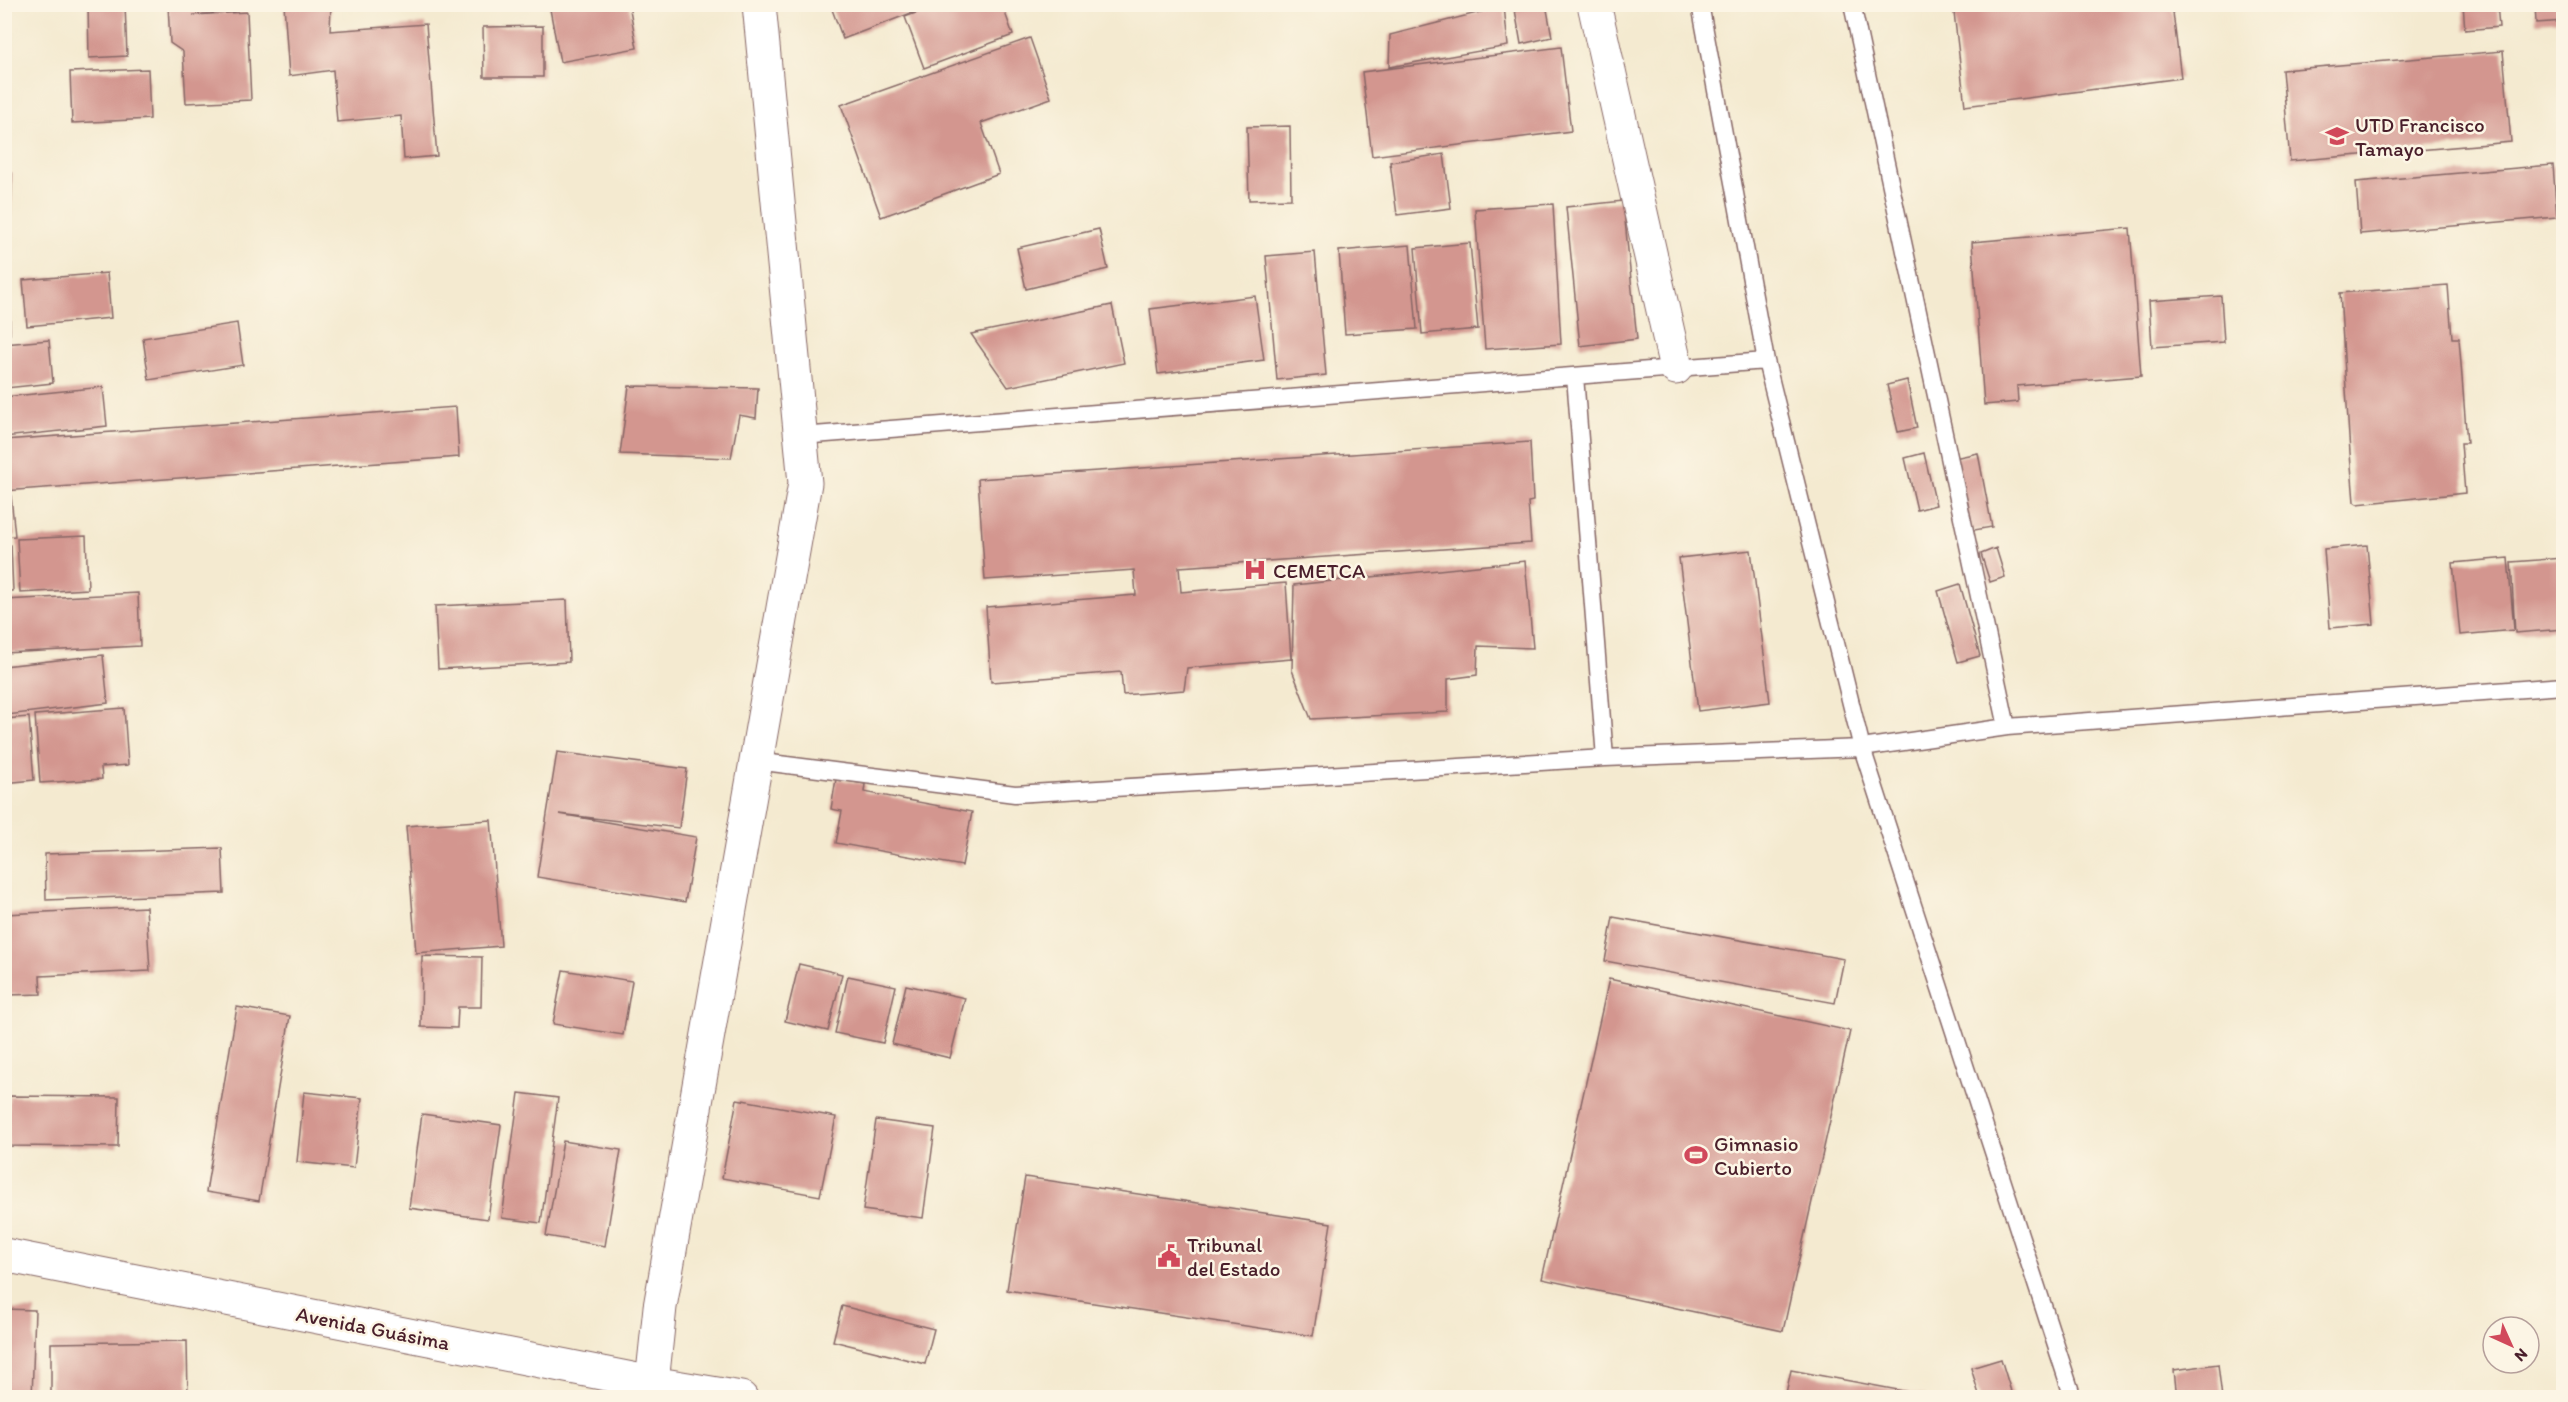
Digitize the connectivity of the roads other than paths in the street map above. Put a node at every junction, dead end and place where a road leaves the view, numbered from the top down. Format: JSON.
{"nodes":[{"id":1,"x":759,"y":4,"type":"edge"},
{"id":2,"x":1594,"y":4,"type":"edge"},
{"id":3,"x":1700,"y":4,"type":"edge"},
{"id":4,"x":1852,"y":4,"type":"edge"},
{"id":5,"x":1766,"y":361,"type":"junction"},
{"id":6,"x":1676,"y":368,"type":"junction"},
{"id":7,"x":1575,"y":376,"type":"junction"},
{"id":8,"x":801,"y":436,"type":"junction"},
{"id":9,"x":2564,"y":686,"type":"edge"},
{"id":10,"x":2007,"y":727,"type":"junction"},
{"id":11,"x":1862,"y":748,"type":"junction"},
{"id":12,"x":1605,"y":758,"type":"junction"},
{"id":13,"x":755,"y":761,"type":"junction"},
{"id":14,"x":4,"y":1256,"type":"edge"},
{"id":15,"x":651,"y":1390,"type":"edge"},
{"id":16,"x":741,"y":1398,"type":"edge"},
{"id":17,"x":2073,"y":1398,"type":"edge"}],
"edges":[{"from":1,"to":8,"type":"main road"},
{"from":2,"to":6,"type":"main road"},
{"from":3,"to":5,"type":"lane"},
{"from":4,"to":10,"type":"lane"},
{"from":5,"to":6,"type":"lane"},
{"from":5,"to":11,"type":"lane"},
{"from":6,"to":7,"type":"lane"},
{"from":7,"to":8,"type":"lane"},
{"from":7,"to":12,"type":"lane"},
{"from":8,"to":13,"type":"main road"},
{"from":9,"to":10,"type":"lane"},
{"from":10,"to":11,"type":"lane"},
{"from":11,"to":12,"type":"lane"},
{"from":11,"to":17,"type":"lane"},
{"from":12,"to":13,"type":"lane"},
{"from":13,"to":15,"type":"main road"},
{"from":14,"to":15,"type":"main road","name":"Avenida Guásima"},
{"from":15,"to":16,"type":"main road","name":"Avenida Guásima"}]}
